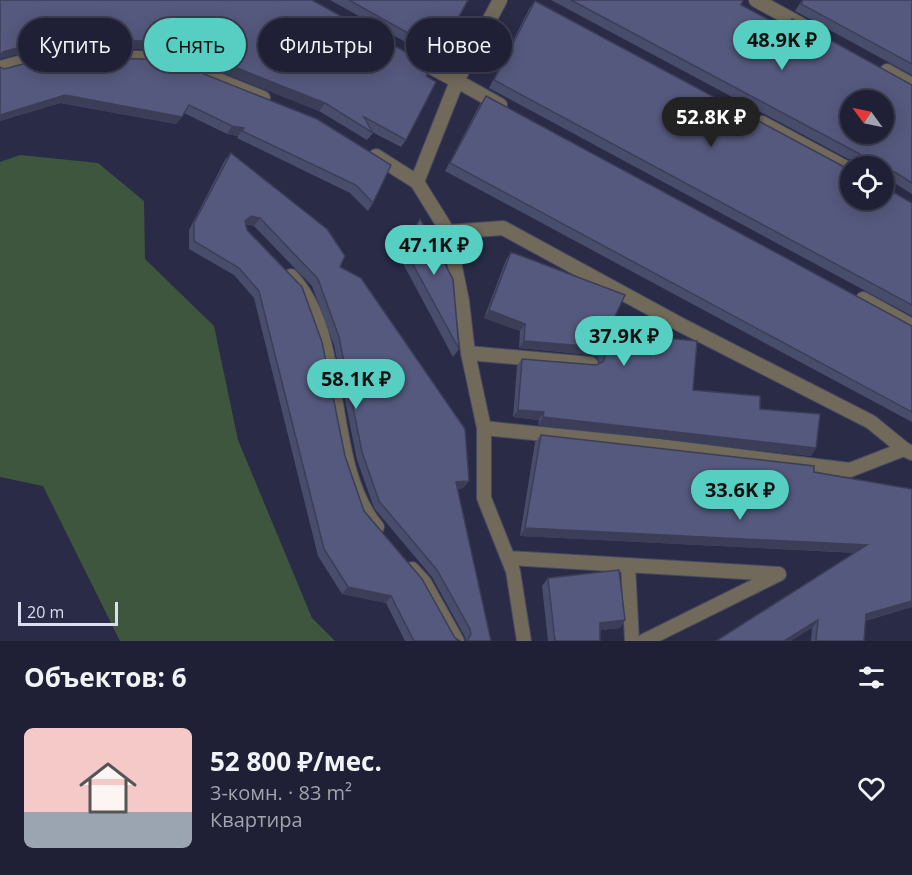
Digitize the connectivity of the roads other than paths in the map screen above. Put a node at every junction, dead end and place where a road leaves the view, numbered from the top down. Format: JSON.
{"nodes":[{"id":1,"x":500,"y":0,"type":"edge"},
{"id":2,"x":756,"y":0,"type":"edge"},
{"id":3,"x":773,"y":4,"type":"edge"},
{"id":4,"x":821,"y":35,"type":"edge"},
{"id":5,"x":404,"y":52,"type":"edge"},
{"id":6,"x":872,"y":63,"type":"edge"},
{"id":7,"x":0,"y":68,"type":"edge"},
{"id":8,"x":457,"y":81,"type":"junction"},
{"id":9,"x":912,"y":85,"type":"edge"},
{"id":10,"x":273,"y":102,"type":"edge"},
{"id":11,"x":508,"y":109,"type":"edge"},
{"id":12,"x":748,"y":115,"type":"edge"},
{"id":13,"x":366,"y":150,"type":"edge"},
{"id":14,"x":840,"y":165,"type":"edge"},
{"id":15,"x":417,"y":182,"type":"junction"},
{"id":16,"x":448,"y":232,"type":"junction"},
{"id":17,"x":280,"y":265,"type":"edge"},
{"id":18,"x":850,"y":292,"type":"edge"},
{"id":19,"x":912,"y":326,"type":"edge"},
{"id":20,"x":468,"y":353,"type":"junction"},
{"id":21,"x":591,"y":364,"type":"edge"},
{"id":22,"x":484,"y":428,"type":"junction"},
{"id":23,"x":908,"y":451,"type":"edge"},
{"id":24,"x":387,"y":539,"type":"edge"},
{"id":25,"x":402,"y":556,"type":"edge"},
{"id":26,"x":508,"y":558,"type":"junction"},
{"id":27,"x":628,"y":565,"type":"junction"},
{"id":28,"x":457,"y":641,"type":"edge"},
{"id":29,"x":524,"y":641,"type":"edge"},
{"id":30,"x":632,"y":641,"type":"edge"},
{"id":31,"x":644,"y":641,"type":"edge"}],
"edges":[{"from":1,"to":8,"type":"lane"},
{"from":2,"to":3,"type":"lane"},
{"from":3,"to":4,"type":"lane"},
{"from":5,"to":8,"type":"lane"},
{"from":6,"to":9,"type":"lane"},
{"from":7,"to":10,"type":"lane"},
{"from":8,"to":11,"type":"lane"},
{"from":8,"to":15,"type":"lane"},
{"from":12,"to":14,"type":"lane"},
{"from":13,"to":15,"type":"lane"},
{"from":15,"to":16,"type":"lane"},
{"from":16,"to":20,"type":"lane"},
{"from":16,"to":23,"type":"lane"},
{"from":17,"to":24,"type":"lane"},
{"from":18,"to":19,"type":"lane"},
{"from":20,"to":21,"type":"lane"},
{"from":20,"to":22,"type":"lane"},
{"from":22,"to":23,"type":"lane"},
{"from":22,"to":26,"type":"lane"},
{"from":25,"to":28,"type":"lane"},
{"from":26,"to":27,"type":"lane"},
{"from":26,"to":29,"type":"lane"},
{"from":27,"to":30,"type":"lane"},
{"from":27,"to":31,"type":"lane"}]}
